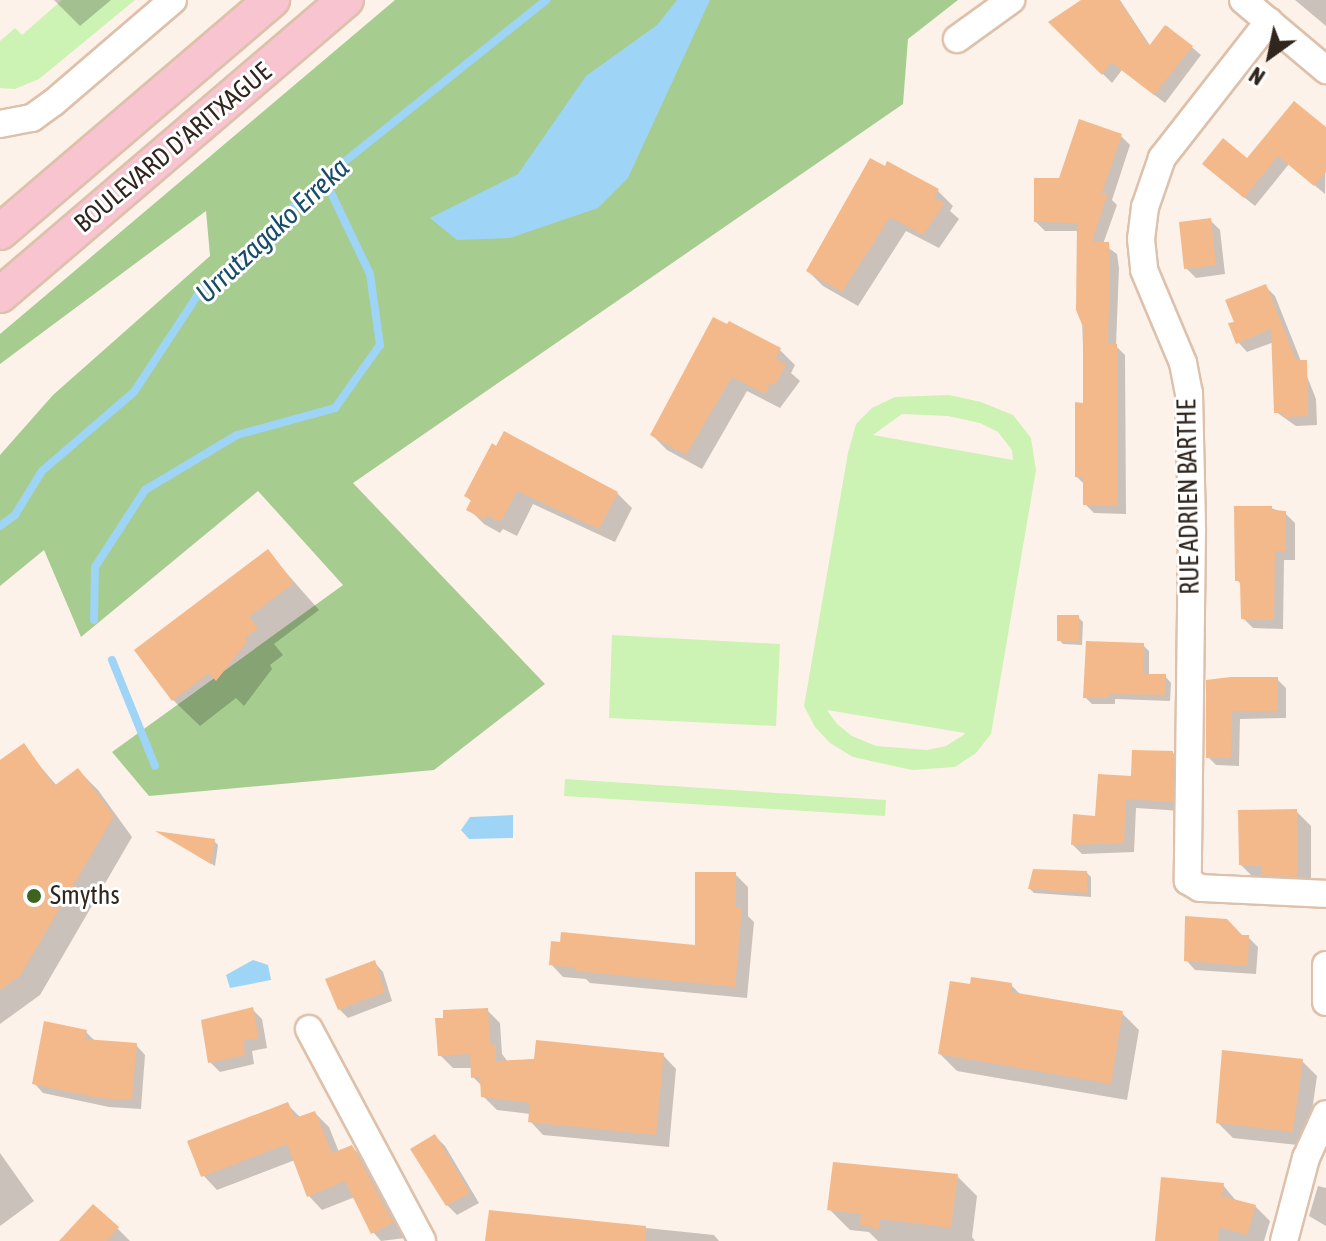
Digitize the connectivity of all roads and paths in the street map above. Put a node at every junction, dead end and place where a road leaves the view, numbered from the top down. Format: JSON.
{"nodes":[{"id":1,"x":173,"y":0,"type":"edge"},
{"id":2,"x":272,"y":0,"type":"edge"},
{"id":3,"x":346,"y":0,"type":"edge"},
{"id":4,"x":1011,"y":0,"type":"edge"},
{"id":5,"x":1243,"y":0,"type":"edge"},
{"id":6,"x":1269,"y":21,"type":"junction"},
{"id":7,"x":957,"y":39,"type":"dead end"},
{"id":8,"x":1326,"y":70,"type":"edge"},
{"id":9,"x":0,"y":124,"type":"edge"},
{"id":10,"x":0,"y":232,"type":"edge"},
{"id":11,"x":0,"y":295,"type":"edge"},
{"id":12,"x":1326,"y":894,"type":"edge"},
{"id":13,"x":1326,"y":965,"type":"edge"},
{"id":14,"x":1326,"y":1002,"type":"edge"},
{"id":15,"x":309,"y":1029,"type":"dead end"},
{"id":16,"x":1326,"y":1114,"type":"edge"},
{"id":17,"x":1316,"y":1160,"type":"edge"},
{"id":18,"x":422,"y":1241,"type":"edge"},
{"id":19,"x":1284,"y":1241,"type":"edge"}],
"edges":[{"from":1,"to":9,"type":"street"},
{"from":2,"to":10,"type":"main road","name":"BOULEVARD D'ARITXAGUE"},
{"from":3,"to":11,"type":"main road","name":"BOULEVARD D'ARITXAGUE"},
{"from":4,"to":7,"type":"street"},
{"from":5,"to":6,"type":"street"},
{"from":6,"to":8,"type":"street"},
{"from":6,"to":12,"type":"street","name":"RUE ADRIEN BARTHE"},
{"from":13,"to":14,"type":"street"},
{"from":15,"to":18,"type":"street"},
{"from":16,"to":17,"type":"street"},
{"from":17,"to":19,"type":"street"}]}
